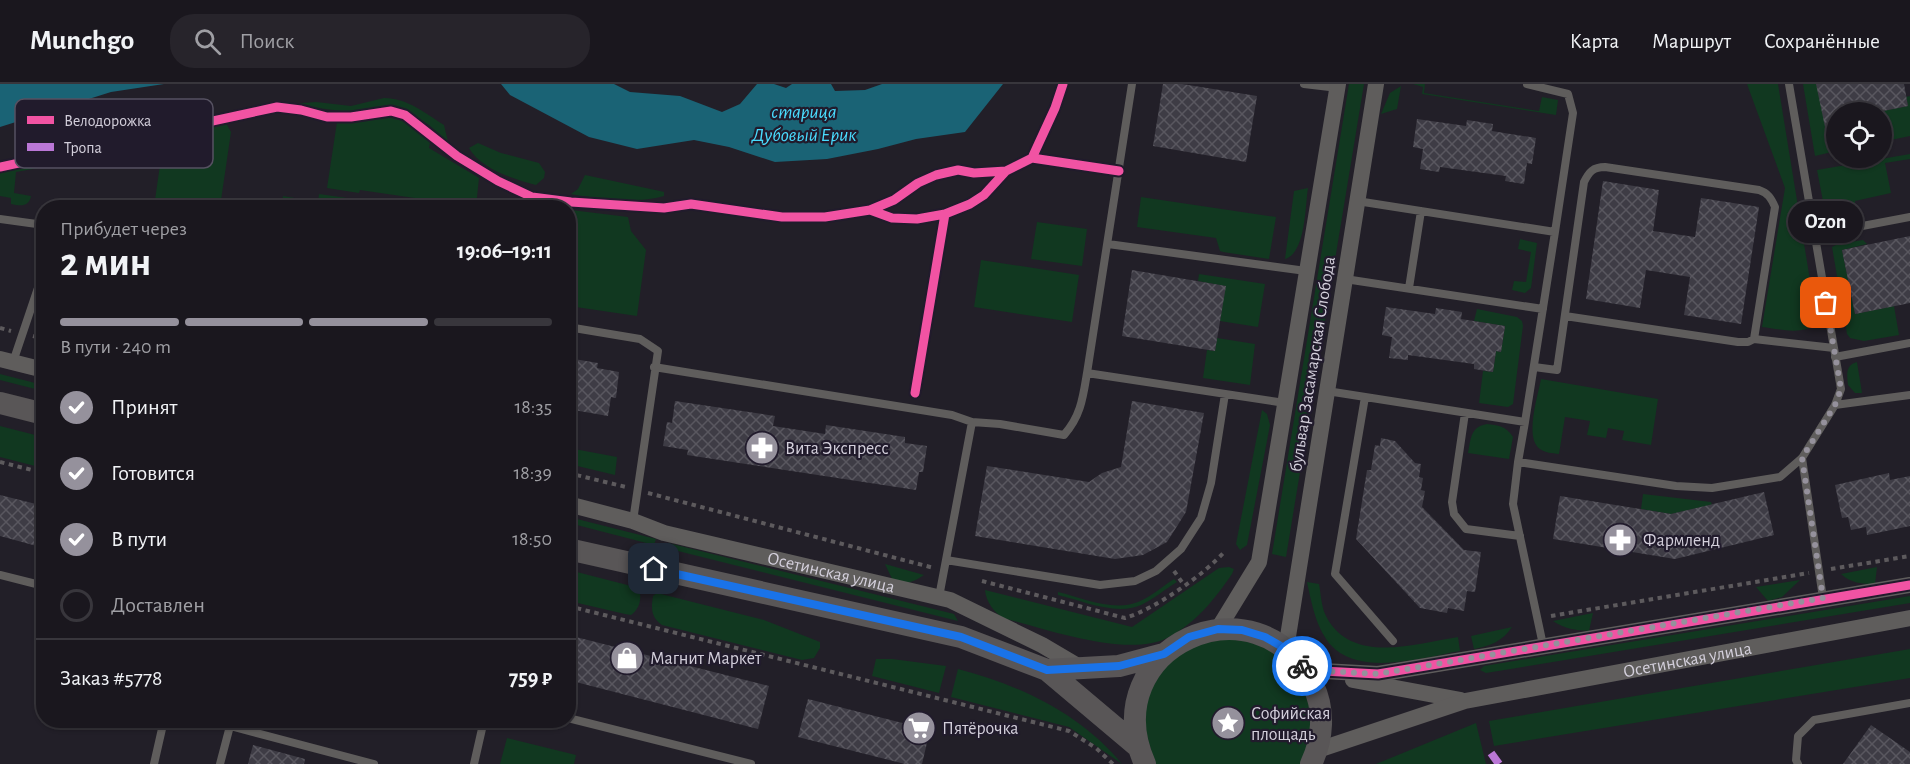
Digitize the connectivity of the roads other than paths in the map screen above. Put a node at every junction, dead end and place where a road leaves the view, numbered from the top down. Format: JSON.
{"nodes":[{"id":1,"x":1132,"y":84,"type":"edge"},
{"id":2,"x":1304,"y":84,"type":"edge"},
{"id":3,"x":1376,"y":84,"type":"edge"},
{"id":4,"x":1526,"y":84,"type":"edge"},
{"id":5,"x":1789,"y":84,"type":"edge"},
{"id":6,"x":1338,"y":86,"type":"edge"},
{"id":7,"x":1357,"y":201,"type":"junction"},
{"id":8,"x":1421,"y":211,"type":"junction"},
{"id":9,"x":1910,"y":217,"type":"edge"},
{"id":10,"x":0,"y":219,"type":"edge"},
{"id":11,"x":36,"y":224,"type":"edge"},
{"id":12,"x":1555,"y":232,"type":"junction"},
{"id":13,"x":1815,"y":235,"type":"junction"},
{"id":14,"x":1108,"y":244,"type":"junction"},
{"id":15,"x":1306,"y":271,"type":"junction"},
{"id":16,"x":1345,"y":279,"type":"junction"},
{"id":17,"x":1409,"y":288,"type":"junction"},
{"id":18,"x":36,"y":289,"type":"edge"},
{"id":19,"x":1543,"y":309,"type":"junction"},
{"id":20,"x":1564,"y":316,"type":"junction"},
{"id":21,"x":576,"y":328,"type":"edge"},
{"id":22,"x":1754,"y":339,"type":"junction"},
{"id":23,"x":1910,"y":343,"type":"edge"},
{"id":24,"x":1834,"y":352,"type":"junction"},
{"id":25,"x":7,"y":360,"type":"edge"},
{"id":26,"x":1534,"y":367,"type":"junction"},
{"id":27,"x":36,"y":368,"type":"edge"},
{"id":28,"x":654,"y":368,"type":"junction"},
{"id":29,"x":1087,"y":373,"type":"junction"},
{"id":30,"x":1327,"y":392,"type":"junction"},
{"id":31,"x":1225,"y":394,"type":"junction"},
{"id":32,"x":1910,"y":395,"type":"edge"},
{"id":33,"x":1365,"y":398,"type":"junction"},
{"id":34,"x":0,"y":403,"type":"edge"},
{"id":35,"x":1285,"y":403,"type":"junction"},
{"id":36,"x":1835,"y":405,"type":"junction"},
{"id":37,"x":36,"y":412,"type":"edge"},
{"id":38,"x":1465,"y":413,"type":"junction"},
{"id":39,"x":972,"y":422,"type":"junction"},
{"id":40,"x":1525,"y":422,"type":"junction"},
{"id":41,"x":1802,"y":458,"type":"junction"},
{"id":42,"x":1518,"y":462,"type":"junction"},
{"id":43,"x":576,"y":506,"type":"edge"},
{"id":44,"x":633,"y":521,"type":"junction"},
{"id":45,"x":1520,"y":536,"type":"junction"},
{"id":46,"x":576,"y":551,"type":"edge"},
{"id":47,"x":946,"y":560,"type":"junction"},
{"id":48,"x":0,"y":575,"type":"edge"},
{"id":49,"x":36,"y":584,"type":"edge"},
{"id":50,"x":1910,"y":585,"type":"edge"},
{"id":51,"x":939,"y":597,"type":"junction"},
{"id":52,"x":1823,"y":598,"type":"junction"},
{"id":53,"x":1910,"y":618,"type":"edge"},
{"id":54,"x":1218,"y":629,"type":"junction"},
{"id":55,"x":1393,"y":641,"type":"dead end"},
{"id":56,"x":1543,"y":645,"type":"junction"},
{"id":57,"x":1286,"y":649,"type":"junction"},
{"id":58,"x":1164,"y":654,"type":"junction"},
{"id":59,"x":1081,"y":668,"type":"junction"},
{"id":60,"x":1047,"y":670,"type":"junction"},
{"id":61,"x":1305,"y":670,"type":"junction"},
{"id":62,"x":1465,"y":701,"type":"junction"},
{"id":63,"x":1910,"y":703,"type":"edge"},
{"id":64,"x":576,"y":720,"type":"edge"},
{"id":65,"x":162,"y":728,"type":"edge"},
{"id":66,"x":229,"y":728,"type":"edge"},
{"id":67,"x":238,"y":728,"type":"edge"},
{"id":68,"x":482,"y":728,"type":"edge"},
{"id":69,"x":1141,"y":754,"type":"edge"},
{"id":70,"x":1314,"y":757,"type":"edge"},
{"id":71,"x":154,"y":764,"type":"edge"},
{"id":72,"x":220,"y":764,"type":"edge"},
{"id":73,"x":374,"y":764,"type":"edge"},
{"id":74,"x":474,"y":764,"type":"edge"},
{"id":75,"x":751,"y":764,"type":"edge"},
{"id":76,"x":1798,"y":764,"type":"edge"}],
"edges":[{"from":1,"to":14,"type":"lane"},
{"from":2,"to":6,"type":"lane"},
{"from":3,"to":7,"type":"street","name":"бульвар Засамарская Слобода"},
{"from":4,"to":12,"type":"lane"},
{"from":5,"to":13,"type":"lane"},
{"from":6,"to":15,"type":"street","name":"бульвар Засамарская Слобода"},
{"from":7,"to":8,"type":"lane"},
{"from":7,"to":16,"type":"street","name":"бульвар Засамарская Слобода"},
{"from":8,"to":12,"type":"lane"},
{"from":8,"to":17,"type":"lane"},
{"from":9,"to":13,"type":"lane"},
{"from":10,"to":11,"type":"lane"},
{"from":12,"to":19,"type":"lane"},
{"from":13,"to":24,"type":"lane"},
{"from":14,"to":15,"type":"lane"},
{"from":14,"to":29,"type":"lane"},
{"from":15,"to":35,"type":"street","name":"бульвар Засамарская Слобода"},
{"from":16,"to":17,"type":"lane"},
{"from":16,"to":30,"type":"street","name":"бульвар Засамарская Слобода"},
{"from":17,"to":19,"type":"lane"},
{"from":18,"to":25,"type":"lane"},
{"from":19,"to":26,"type":"lane"},
{"from":20,"to":22,"type":"lane"},
{"from":20,"to":22,"type":"lane"},
{"from":20,"to":26,"type":"lane"},
{"from":21,"to":28,"type":"lane"},
{"from":22,"to":24,"type":"lane"},
{"from":23,"to":24,"type":"lane"},
{"from":24,"to":36,"type":"lane"},
{"from":25,"to":27,"type":"street"},
{"from":26,"to":40,"type":"lane"},
{"from":28,"to":39,"type":"lane"},
{"from":28,"to":44,"type":"lane"},
{"from":29,"to":31,"type":"lane"},
{"from":29,"to":39,"type":"lane"},
{"from":30,"to":33,"type":"lane"},
{"from":30,"to":57,"type":"street","name":"бульвар Засамарская Слобода"},
{"from":31,"to":35,"type":"lane"},
{"from":31,"to":47,"type":"lane"},
{"from":32,"to":36,"type":"lane"},
{"from":33,"to":38,"type":"lane"},
{"from":33,"to":55,"type":"lane"},
{"from":34,"to":37,"type":"street"},
{"from":35,"to":54,"type":"street","name":"бульвар Засамарская Слобода"},
{"from":36,"to":41,"type":"lane"},
{"from":38,"to":40,"type":"lane"},
{"from":38,"to":45,"type":"lane"},
{"from":39,"to":47,"type":"lane"},
{"from":40,"to":42,"type":"lane"},
{"from":41,"to":42,"type":"lane"},
{"from":41,"to":52,"type":"lane"},
{"from":42,"to":45,"type":"lane"},
{"from":43,"to":44,"type":"street","name":"Осетинская улица"},
{"from":44,"to":51,"type":"street","name":"Осетинская улица"},
{"from":45,"to":56,"type":"lane"},
{"from":46,"to":60,"type":"street","name":"Осетинская улица"},
{"from":47,"to":51,"type":"lane"},
{"from":48,"to":49,"type":"lane"},
{"from":50,"to":52,"type":"street","name":"Осетинская улица"},
{"from":51,"to":59,"type":"street","name":"Осетинская улица"},
{"from":52,"to":56,"type":"street","name":"Осетинская улица"},
{"from":53,"to":62,"type":"street","name":"Осетинская улица"},
{"from":54,"to":57,"type":"street"},
{"from":54,"to":58,"type":"street"},
{"from":56,"to":61,"type":"street","name":"Осетинская улица"},
{"from":57,"to":61,"type":"street"},
{"from":58,"to":59,"type":"street","name":"Осетинская улица"},
{"from":58,"to":69,"type":"street"},
{"from":59,"to":60,"type":"street","name":"Осетинская улица"},
{"from":60,"to":69,"type":"street","name":"Осетинская улица"},
{"from":61,"to":62,"type":"street","name":"Осетинская улица"},
{"from":61,"to":70,"type":"street"},
{"from":62,"to":70,"type":"street","name":"Осетинская улица"},
{"from":63,"to":76,"type":"lane"},
{"from":64,"to":75,"type":"lane"},
{"from":65,"to":71,"type":"lane"},
{"from":66,"to":72,"type":"lane"},
{"from":67,"to":73,"type":"lane"},
{"from":68,"to":74,"type":"lane"}]}
